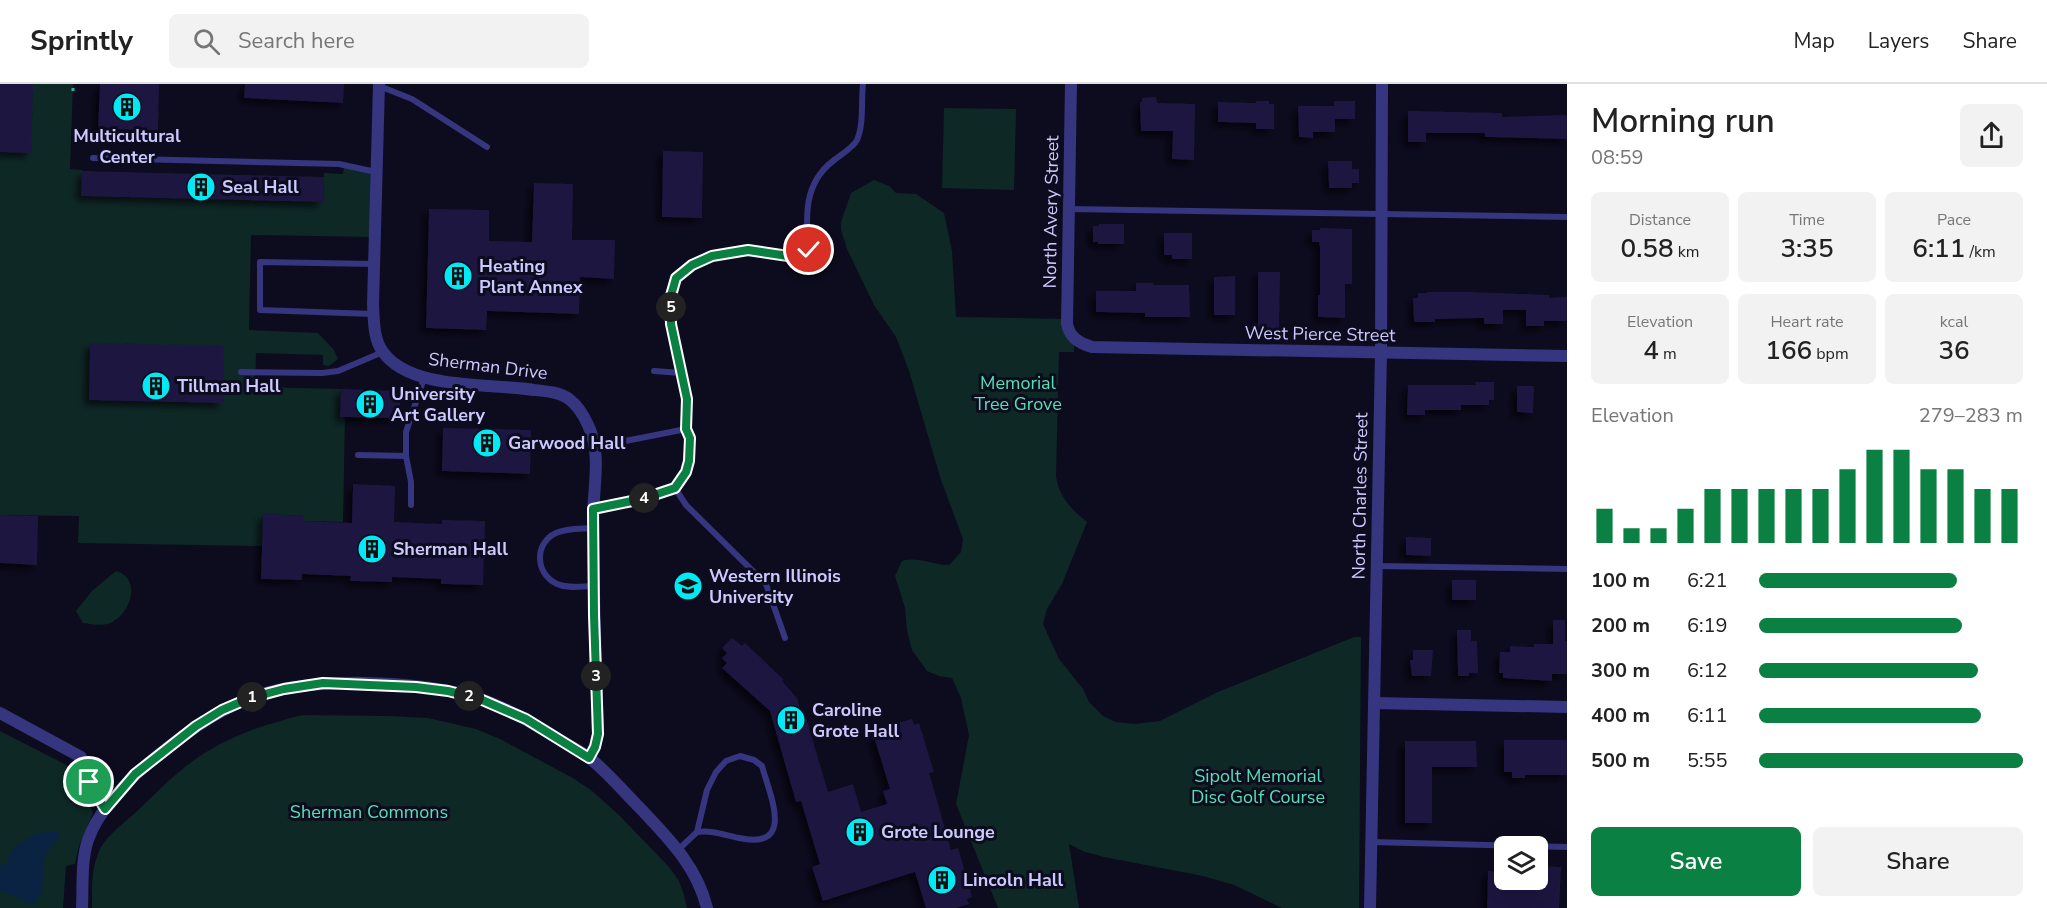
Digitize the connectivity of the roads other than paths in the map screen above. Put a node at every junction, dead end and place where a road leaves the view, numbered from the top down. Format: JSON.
{"nodes":[{"id":1,"x":863,"y":84,"type":"edge"},
{"id":2,"x":1071,"y":84,"type":"edge"},
{"id":3,"x":1382,"y":84,"type":"edge"},
{"id":4,"x":379,"y":85,"type":"edge"},
{"id":5,"x":486,"y":147,"type":"dead end"},
{"id":6,"x":93,"y":158,"type":"dead end"},
{"id":7,"x":376,"y":172,"type":"junction"},
{"id":8,"x":1069,"y":209,"type":"junction"},
{"id":9,"x":1381,"y":214,"type":"junction"},
{"id":10,"x":1567,"y":218,"type":"edge"},
{"id":11,"x":374,"y":264,"type":"junction"},
{"id":12,"x":374,"y":314,"type":"junction"},
{"id":13,"x":1074,"y":339,"type":"joint"},
{"id":14,"x":383,"y":352,"type":"junction"},
{"id":15,"x":1381,"y":353,"type":"junction"},
{"id":16,"x":1567,"y":356,"type":"edge"},
{"id":17,"x":654,"y":371,"type":"dead end"},
{"id":18,"x":241,"y":372,"type":"dead end"},
{"id":19,"x":681,"y":374,"type":"junction"},
{"id":20,"x":424,"y":378,"type":"junction"},
{"id":21,"x":686,"y":429,"type":"junction"},
{"id":22,"x":595,"y":447,"type":"junction"},
{"id":23,"x":358,"y":455,"type":"dead end"},
{"id":24,"x":406,"y":456,"type":"junction"},
{"id":25,"x":675,"y":488,"type":"junction"},
{"id":26,"x":411,"y":505,"type":"dead end"},
{"id":27,"x":593,"y":509,"type":"junction"},
{"id":28,"x":593,"y":528,"type":"junction"},
{"id":29,"x":1377,"y":566,"type":"junction"},
{"id":30,"x":1567,"y":569,"type":"edge"},
{"id":31,"x":594,"y":586,"type":"junction"},
{"id":32,"x":785,"y":638,"type":"dead end"},
{"id":33,"x":1374,"y":703,"type":"junction"},
{"id":34,"x":1567,"y":707,"type":"edge"},
{"id":35,"x":0,"y":713,"type":"edge"},
{"id":36,"x":589,"y":758,"type":"junction"},
{"id":37,"x":105,"y":809,"type":"junction"},
{"id":38,"x":697,"y":832,"type":"junction"},
{"id":39,"x":1370,"y":842,"type":"junction"},
{"id":40,"x":1567,"y":847,"type":"edge"},
{"id":41,"x":679,"y":849,"type":"junction"},
{"id":42,"x":82,"y":908,"type":"edge"},
{"id":43,"x":707,"y":908,"type":"edge"},
{"id":44,"x":1370,"y":908,"type":"edge"}],
"edges":[{"from":1,"to":19,"type":"lane"},
{"from":2,"to":8,"type":"street","name":"North Avery Street"},
{"from":3,"to":9,"type":"street","name":"North Charles Street"},
{"from":4,"to":5,"type":"lane"},
{"from":4,"to":7,"type":"street"},
{"from":6,"to":7,"type":"lane"},
{"from":7,"to":11,"type":"street"},
{"from":8,"to":9,"type":"lane"},
{"from":8,"to":13,"type":"street","name":"North Avery Street"},
{"from":9,"to":10,"type":"lane"},
{"from":9,"to":15,"type":"street","name":"North Charles Street"},
{"from":11,"to":12,"type":"street"},
{"from":11,"to":12,"type":"lane"},
{"from":12,"to":14,"type":"street"},
{"from":13,"to":15,"type":"street","name":"West Pierce Street"},
{"from":14,"to":18,"type":"lane"},
{"from":14,"to":20,"type":"street","name":"Sherman Drive"},
{"from":15,"to":16,"type":"street","name":"West Pierce Street"},
{"from":15,"to":29,"type":"street","name":"North Charles Street"},
{"from":17,"to":19,"type":"lane"},
{"from":19,"to":21,"type":"lane"},
{"from":20,"to":22,"type":"street","name":"Sherman Drive"},
{"from":20,"to":24,"type":"lane"},
{"from":21,"to":22,"type":"lane"},
{"from":21,"to":25,"type":"lane"},
{"from":22,"to":27,"type":"street","name":"Sherman Drive"},
{"from":23,"to":24,"type":"lane"},
{"from":24,"to":26,"type":"lane"},
{"from":25,"to":27,"type":"lane"},
{"from":25,"to":32,"type":"lane"},
{"from":27,"to":28,"type":"street","name":"Sherman Drive"},
{"from":28,"to":31,"type":"street","name":"Sherman Drive"},
{"from":28,"to":31,"type":"lane"},
{"from":29,"to":30,"type":"lane"},
{"from":29,"to":33,"type":"street","name":"North Charles Street"},
{"from":31,"to":36,"type":"street","name":"Sherman Drive"},
{"from":33,"to":34,"type":"street"},
{"from":33,"to":39,"type":"street","name":"North Charles Street"},
{"from":35,"to":37,"type":"street"},
{"from":36,"to":37,"type":"street"},
{"from":36,"to":41,"type":"street"},
{"from":37,"to":42,"type":"street"},
{"from":38,"to":38,"type":"lane"},
{"from":38,"to":41,"type":"lane"},
{"from":39,"to":40,"type":"lane"},
{"from":39,"to":44,"type":"street","name":"North Charles Street"},
{"from":41,"to":43,"type":"street"}]}
